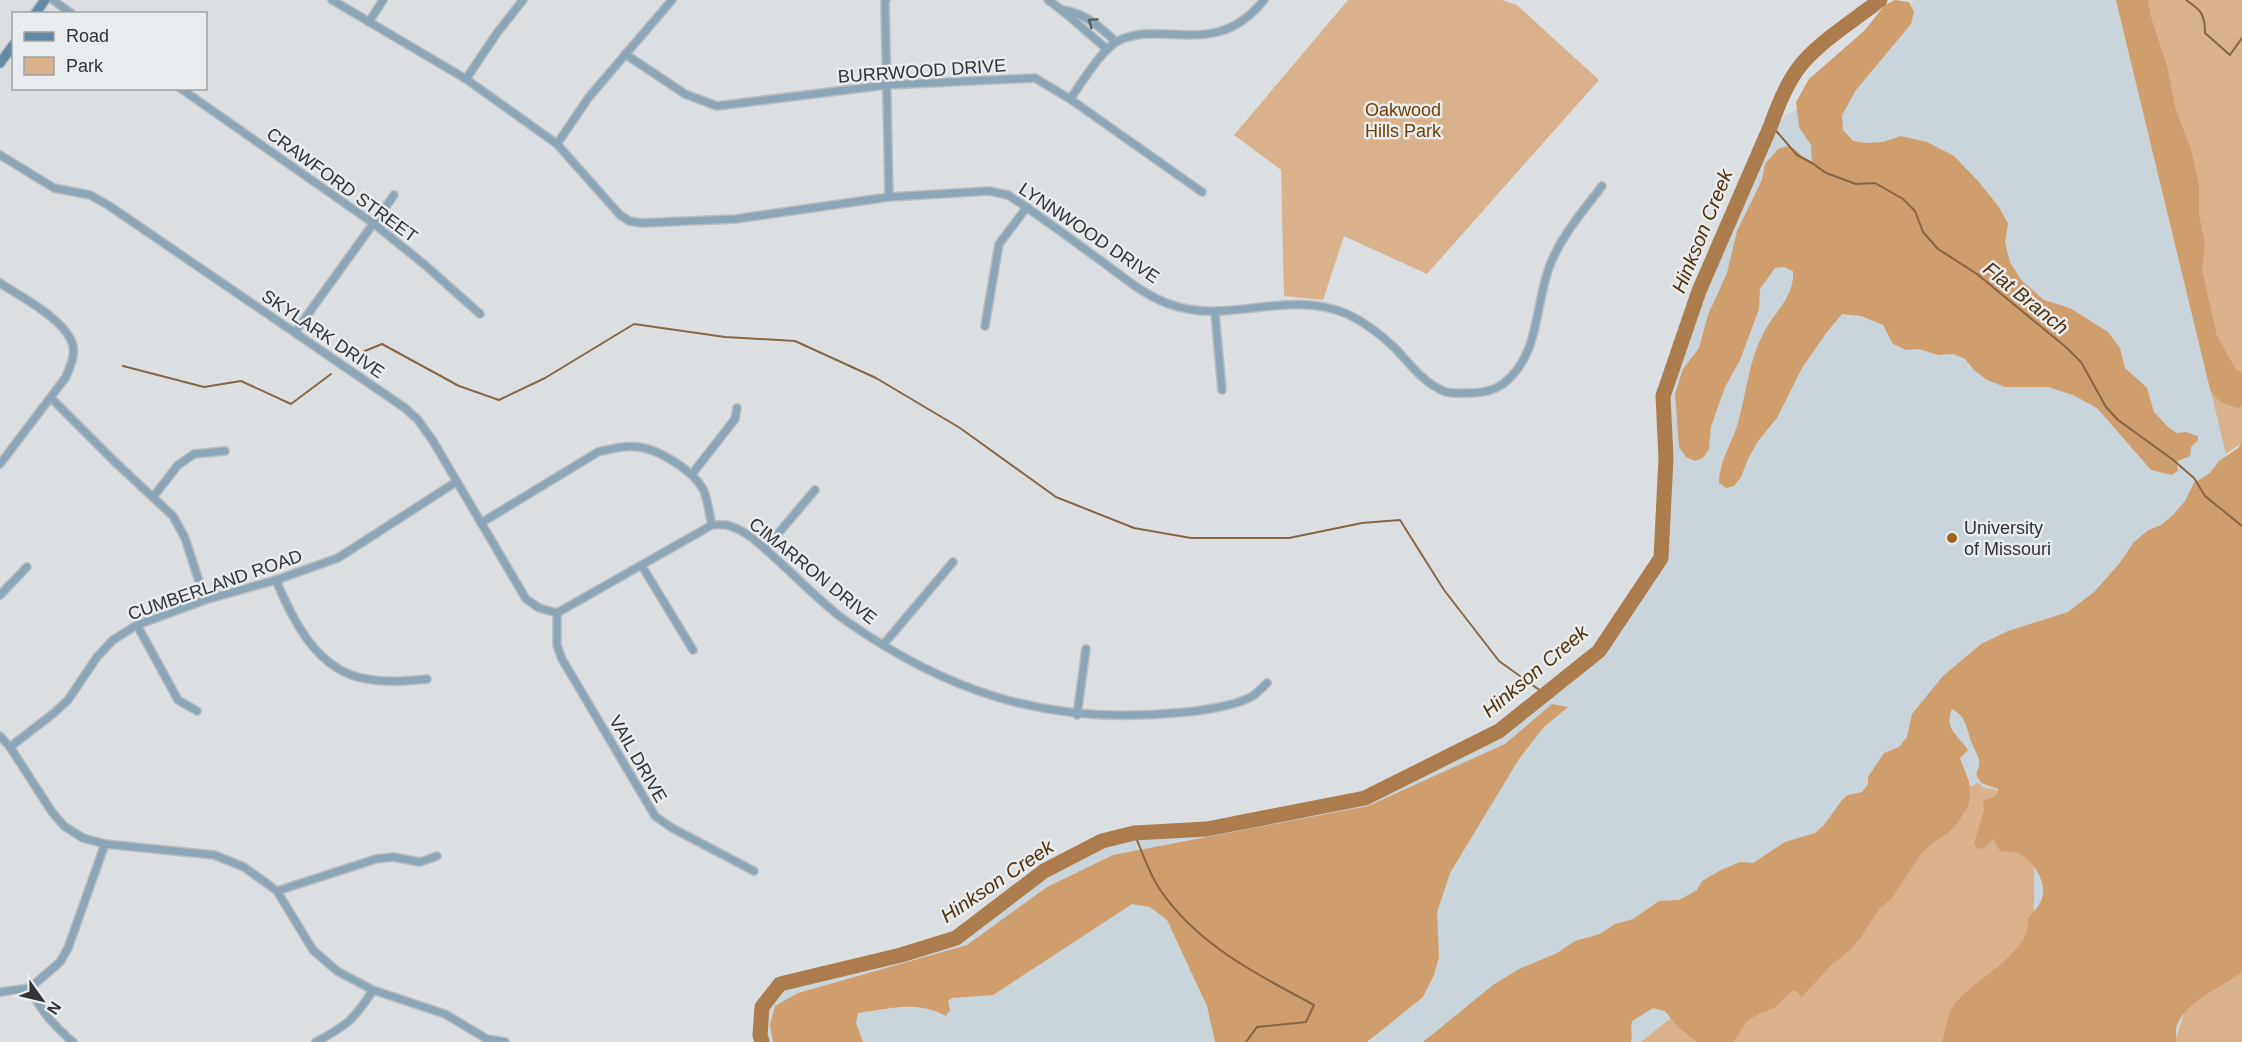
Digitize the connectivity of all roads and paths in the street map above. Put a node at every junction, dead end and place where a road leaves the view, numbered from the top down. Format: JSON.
{"nodes":[{"id":1,"x":53,"y":0,"type":"edge"},
{"id":2,"x":332,"y":0,"type":"edge"},
{"id":3,"x":383,"y":0,"type":"edge"},
{"id":4,"x":523,"y":0,"type":"edge"},
{"id":5,"x":672,"y":0,"type":"edge"},
{"id":6,"x":1048,"y":0,"type":"edge"},
{"id":7,"x":1253,"y":0,"type":"edge"},
{"id":8,"x":1264,"y":0,"type":"edge"},
{"id":9,"x":883,"y":1,"type":"edge"},
{"id":10,"x":1259,"y":6,"type":"junction"},
{"id":11,"x":1063,"y":10,"type":"junction"},
{"id":12,"x":69,"y":12,"type":"edge"},
{"id":13,"x":369,"y":22,"type":"junction"},
{"id":14,"x":1116,"y":42,"type":"junction"},
{"id":15,"x":12,"y":47,"type":"edge"},
{"id":16,"x":1107,"y":49,"type":"junction"},
{"id":17,"x":625,"y":54,"type":"junction"},
{"id":18,"x":0,"y":63,"type":"edge"},
{"id":19,"x":466,"y":79,"type":"junction"},
{"id":20,"x":886,"y":85,"type":"junction"},
{"id":21,"x":183,"y":90,"type":"edge"},
{"id":22,"x":1070,"y":99,"type":"junction"},
{"id":23,"x":557,"y":144,"type":"junction"},
{"id":24,"x":0,"y":155,"type":"edge"},
{"id":25,"x":1602,"y":186,"type":"dead end"},
{"id":26,"x":1202,"y":192,"type":"dead end"},
{"id":27,"x":394,"y":195,"type":"dead end"},
{"id":28,"x":889,"y":197,"type":"junction"},
{"id":29,"x":1027,"y":207,"type":"junction"},
{"id":30,"x":373,"y":223,"type":"junction"},
{"id":31,"x":0,"y":283,"type":"edge"},
{"id":32,"x":1215,"y":313,"type":"junction"},
{"id":33,"x":480,"y":314,"type":"dead end"},
{"id":34,"x":985,"y":326,"type":"dead end"},
{"id":35,"x":295,"y":332,"type":"junction"},
{"id":36,"x":1221,"y":390,"type":"dead end"},
{"id":37,"x":51,"y":398,"type":"junction"},
{"id":38,"x":737,"y":408,"type":"dead end"},
{"id":39,"x":225,"y":452,"type":"dead end"},
{"id":40,"x":0,"y":464,"type":"edge"},
{"id":41,"x":692,"y":474,"type":"junction"},
{"id":42,"x":456,"y":483,"type":"junction"},
{"id":43,"x":815,"y":490,"type":"dead end"},
{"id":44,"x":153,"y":497,"type":"junction"},
{"id":45,"x":481,"y":524,"type":"junction"},
{"id":46,"x":712,"y":525,"type":"junction"},
{"id":47,"x":765,"y":549,"type":"junction"},
{"id":48,"x":953,"y":562,"type":"dead end"},
{"id":49,"x":642,"y":566,"type":"junction"},
{"id":50,"x":27,"y":567,"type":"dead end"},
{"id":51,"x":276,"y":580,"type":"junction"},
{"id":52,"x":0,"y":596,"type":"edge"},
{"id":53,"x":206,"y":600,"type":"junction"},
{"id":54,"x":557,"y":613,"type":"junction"},
{"id":55,"x":137,"y":625,"type":"junction"},
{"id":56,"x":883,"y":645,"type":"junction"},
{"id":57,"x":1086,"y":649,"type":"dead end"},
{"id":58,"x":693,"y":650,"type":"dead end"},
{"id":59,"x":428,"y":679,"type":"dead end"},
{"id":60,"x":1267,"y":683,"type":"dead end"},
{"id":61,"x":196,"y":711,"type":"dead end"},
{"id":62,"x":1077,"y":715,"type":"junction"},
{"id":63,"x":0,"y":736,"type":"edge"},
{"id":64,"x":10,"y":747,"type":"junction"},
{"id":65,"x":105,"y":844,"type":"junction"},
{"id":66,"x":437,"y":856,"type":"dead end"},
{"id":67,"x":754,"y":871,"type":"dead end"},
{"id":68,"x":277,"y":891,"type":"junction"},
{"id":69,"x":30,"y":988,"type":"junction"},
{"id":70,"x":373,"y":990,"type":"junction"},
{"id":71,"x":0,"y":992,"type":"edge"},
{"id":72,"x":73,"y":1042,"type":"edge"},
{"id":73,"x":316,"y":1042,"type":"edge"},
{"id":74,"x":505,"y":1042,"type":"edge"}],
"edges":[{"from":1,"to":12,"type":"street"},
{"from":2,"to":13,"type":"street","name":"LYNNWOOD DRIVE"},
{"from":3,"to":13,"type":"street"},
{"from":4,"to":19,"type":"street"},
{"from":5,"to":17,"type":"street"},
{"from":6,"to":11,"type":"street"},
{"from":7,"to":10,"type":"street"},
{"from":8,"to":10,"type":"street"},
{"from":9,"to":20,"type":"street"},
{"from":10,"to":14,"type":"street"},
{"from":14,"to":11,"type":"street","one_way":true},
{"from":11,"to":16,"type":"street"},
{"from":13,"to":19,"type":"street","name":"LYNNWOOD DRIVE"},
{"from":14,"to":16,"type":"street"},
{"from":15,"to":18,"type":"street"},
{"from":16,"to":22,"type":"street"},
{"from":17,"to":20,"type":"street","name":"BURRWOOD DRIVE"},
{"from":17,"to":23,"type":"street"},
{"from":19,"to":23,"type":"street","name":"LYNNWOOD DRIVE"},
{"from":20,"to":22,"type":"street","name":"BURRWOOD DRIVE"},
{"from":20,"to":28,"type":"street"},
{"from":21,"to":30,"type":"street","name":"CRAWFORD STREET"},
{"from":22,"to":26,"type":"street","name":"BURRWOOD DRIVE"},
{"from":23,"to":28,"type":"street","name":"LYNNWOOD DRIVE"},
{"from":24,"to":35,"type":"street","name":"SKYLARK DRIVE"},
{"from":25,"to":32,"type":"street","name":"LYNNWOOD DRIVE"},
{"from":27,"to":30,"type":"street"},
{"from":28,"to":29,"type":"street","name":"LYNNWOOD DRIVE"},
{"from":29,"to":32,"type":"street","name":"LYNNWOOD DRIVE"},
{"from":29,"to":34,"type":"street"},
{"from":30,"to":33,"type":"street","name":"CRAWFORD STREET"},
{"from":30,"to":35,"type":"street"},
{"from":31,"to":37,"type":"street"},
{"from":32,"to":36,"type":"street"},
{"from":35,"to":42,"type":"street","name":"SKYLARK DRIVE"},
{"from":37,"to":40,"type":"street"},
{"from":37,"to":44,"type":"street"},
{"from":38,"to":41,"type":"street"},
{"from":39,"to":44,"type":"street"},
{"from":41,"to":45,"type":"street"},
{"from":41,"to":46,"type":"street"},
{"from":42,"to":45,"type":"street","name":"SKYLARK DRIVE"},
{"from":42,"to":51,"type":"street","name":"CUMBERLAND ROAD"},
{"from":43,"to":47,"type":"street"},
{"from":44,"to":53,"type":"street"},
{"from":45,"to":54,"type":"street","name":"SKYLARK DRIVE"},
{"from":46,"to":47,"type":"street","name":"CIMARRON DRIVE"},
{"from":46,"to":49,"type":"street"},
{"from":47,"to":56,"type":"street","name":"CIMARRON DRIVE"},
{"from":48,"to":56,"type":"street"},
{"from":49,"to":54,"type":"street"},
{"from":49,"to":58,"type":"street"},
{"from":50,"to":52,"type":"street"},
{"from":51,"to":53,"type":"street","name":"CUMBERLAND ROAD"},
{"from":51,"to":59,"type":"street"},
{"from":53,"to":55,"type":"street","name":"CUMBERLAND ROAD"},
{"from":54,"to":67,"type":"street","name":"VAIL DRIVE"},
{"from":55,"to":61,"type":"street"},
{"from":55,"to":64,"type":"street","name":"CUMBERLAND ROAD"},
{"from":56,"to":62,"type":"street","name":"CIMARRON DRIVE"},
{"from":57,"to":62,"type":"street"},
{"from":60,"to":62,"type":"street","name":"CIMARRON DRIVE"},
{"from":63,"to":64,"type":"street"},
{"from":64,"to":65,"type":"street"},
{"from":65,"to":68,"type":"street"},
{"from":65,"to":69,"type":"street"},
{"from":66,"to":68,"type":"street"},
{"from":68,"to":70,"type":"street"},
{"from":69,"to":71,"type":"street"},
{"from":69,"to":72,"type":"street"},
{"from":70,"to":73,"type":"street"},
{"from":70,"to":74,"type":"street"}]}
